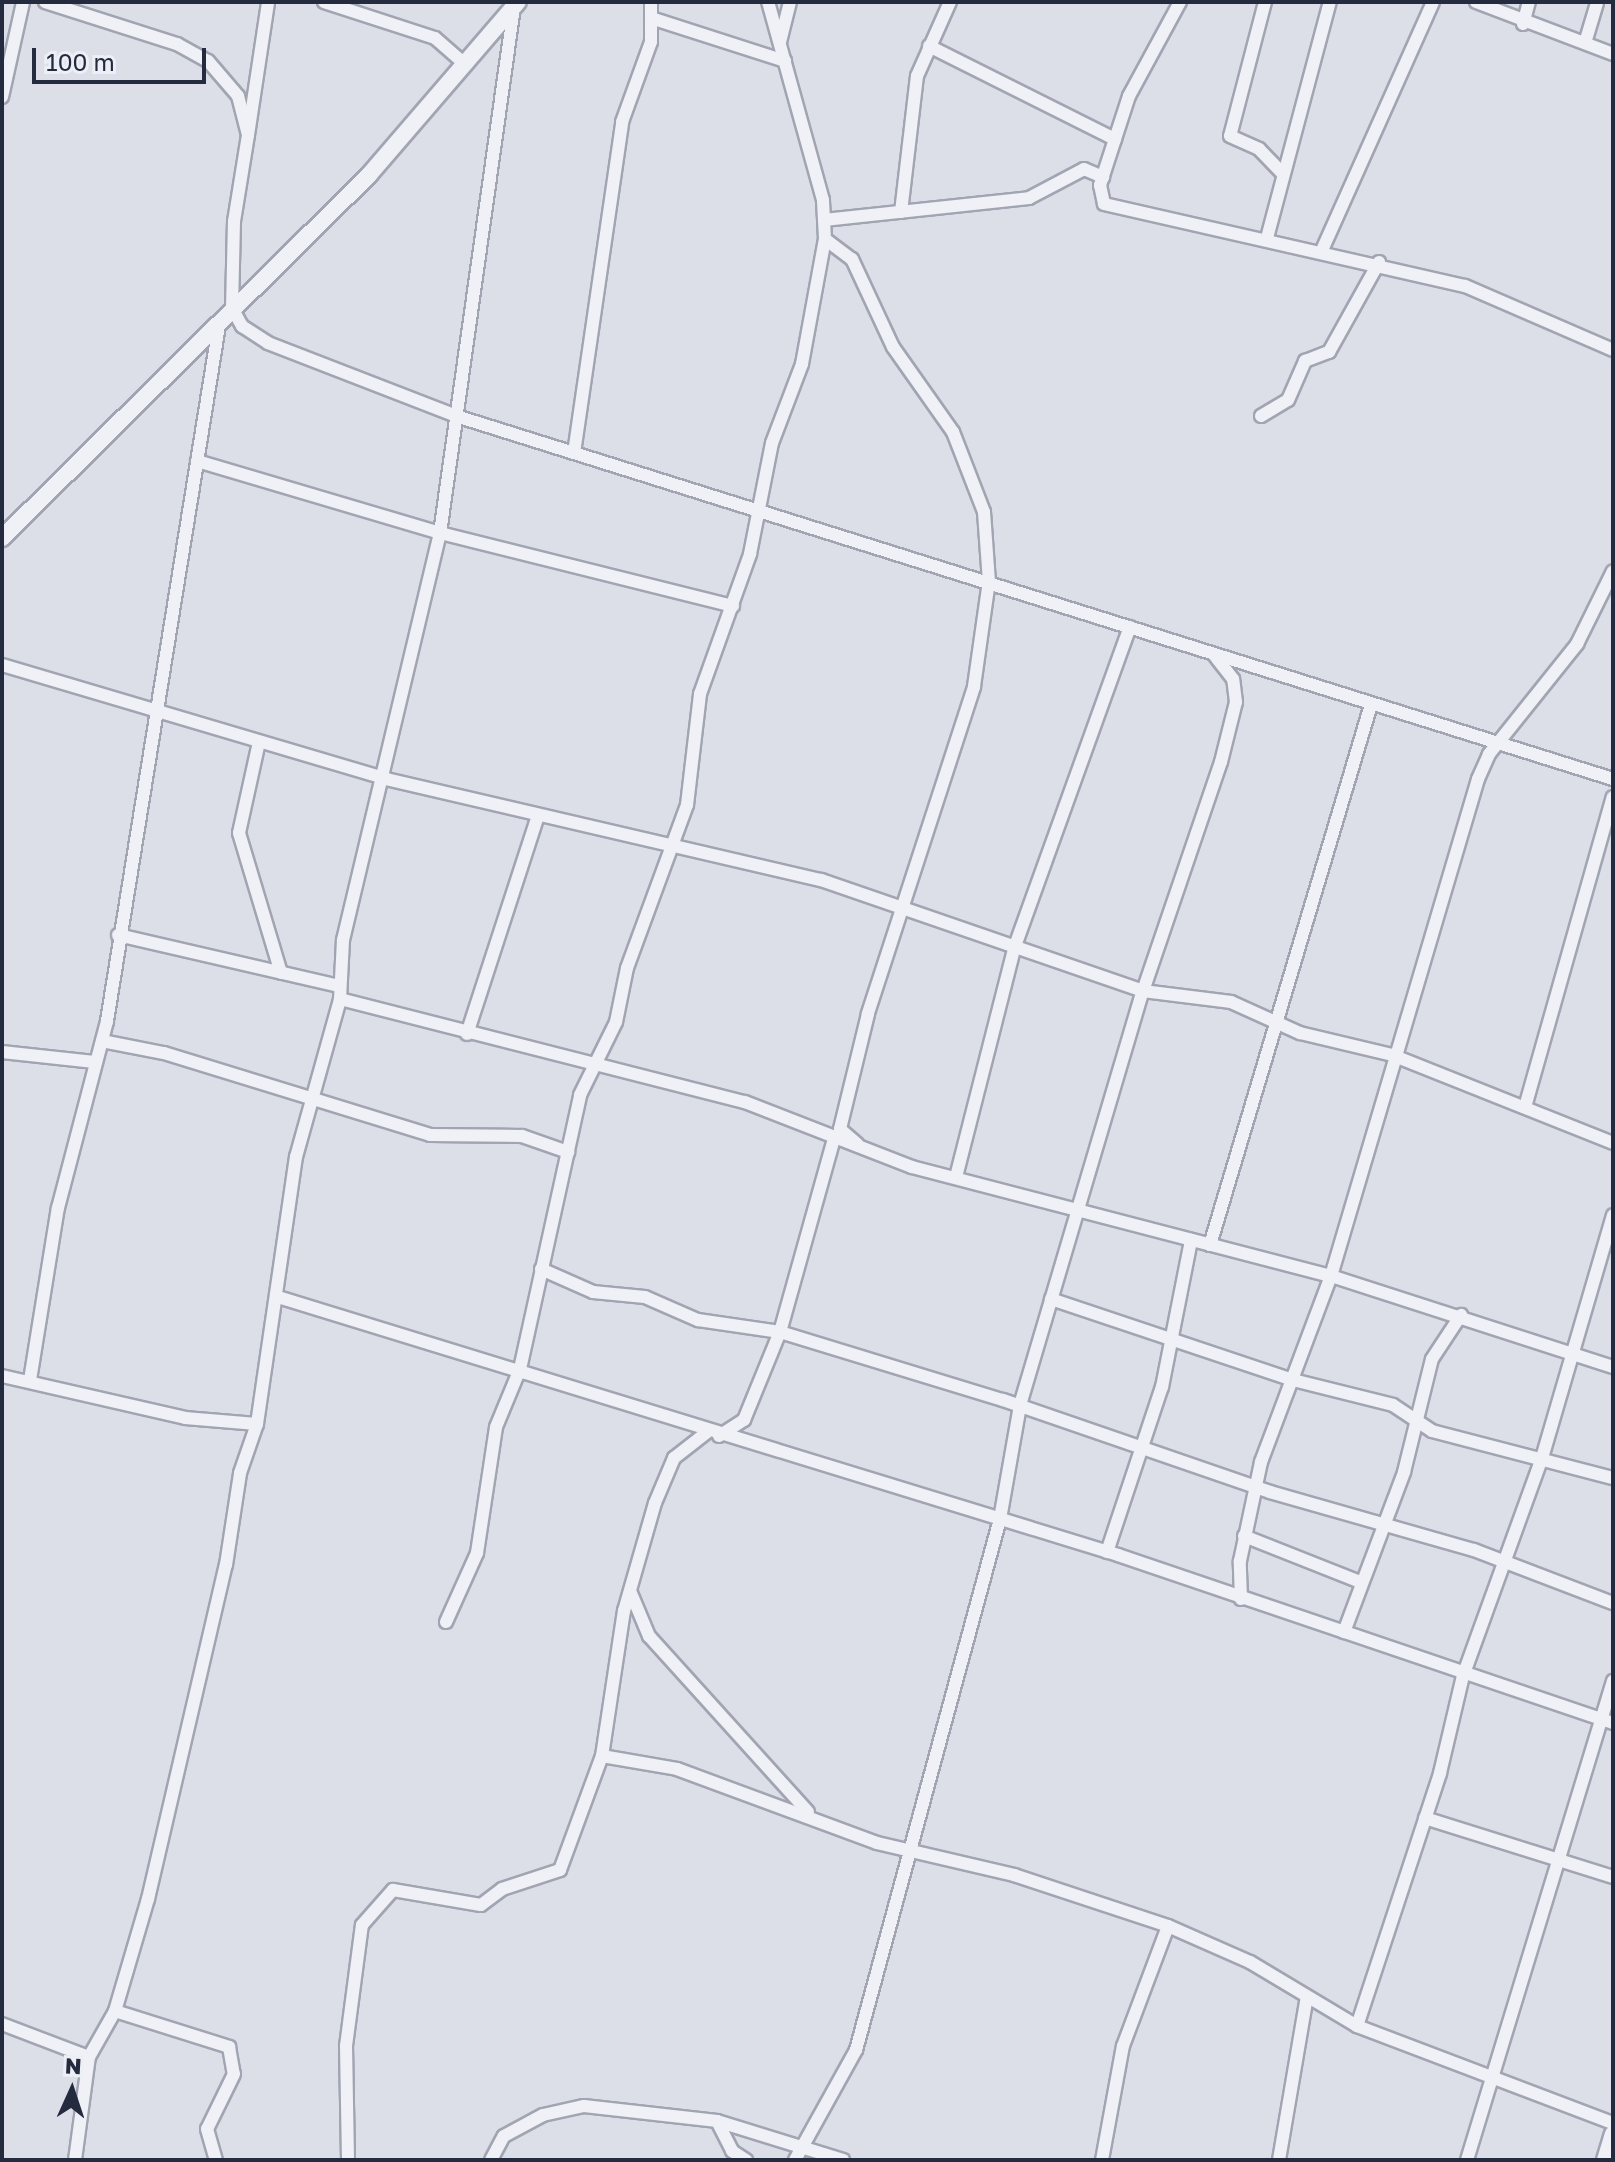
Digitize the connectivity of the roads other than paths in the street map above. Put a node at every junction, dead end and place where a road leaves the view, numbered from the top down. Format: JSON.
{"nodes":[{"id":1,"x":23,"y":2,"type":"edge"},
{"id":2,"x":45,"y":2,"type":"edge"},
{"id":3,"x":268,"y":2,"type":"edge"},
{"id":4,"x":324,"y":2,"type":"edge"},
{"id":5,"x":651,"y":2,"type":"edge"},
{"id":6,"x":768,"y":2,"type":"edge"},
{"id":7,"x":790,"y":2,"type":"edge"},
{"id":8,"x":950,"y":2,"type":"edge"},
{"id":9,"x":1180,"y":2,"type":"edge"},
{"id":10,"x":1265,"y":2,"type":"edge"},
{"id":11,"x":1330,"y":2,"type":"edge"},
{"id":12,"x":1433,"y":2,"type":"edge"},
{"id":13,"x":1476,"y":2,"type":"edge"},
{"id":14,"x":1529,"y":2,"type":"edge"},
{"id":15,"x":516,"y":3,"type":"edge"},
{"id":16,"x":1597,"y":3,"type":"edge"},
{"id":17,"x":651,"y":18,"type":"junction"},
{"id":18,"x":1523,"y":24,"type":"junction"},
{"id":19,"x":780,"y":43,"type":"junction"},
{"id":20,"x":1585,"y":43,"type":"junction"},
{"id":21,"x":929,"y":46,"type":"junction"},
{"id":22,"x":1613,"y":54,"type":"edge"},
{"id":23,"x":785,"y":61,"type":"junction"},
{"id":24,"x":466,"y":65,"type":"junction"},
{"id":25,"x":2,"y":97,"type":"edge"},
{"id":26,"x":248,"y":135,"type":"junction"},
{"id":27,"x":1115,"y":139,"type":"junction"},
{"id":28,"x":1282,"y":173,"type":"junction"},
{"id":29,"x":1103,"y":177,"type":"junction"},
{"id":30,"x":901,"y":212,"type":"junction"},
{"id":31,"x":824,"y":220,"type":"junction"},
{"id":32,"x":1267,"y":238,"type":"junction"},
{"id":33,"x":825,"y":239,"type":"junction"},
{"id":34,"x":1323,"y":248,"type":"junction"},
{"id":35,"x":1379,"y":262,"type":"junction"},
{"id":36,"x":226,"y":314,"type":"junction"},
{"id":37,"x":1613,"y":350,"type":"edge"},
{"id":38,"x":456,"y":416,"type":"junction"},
{"id":39,"x":1261,"y":416,"type":"dead end"},
{"id":40,"x":574,"y":453,"type":"junction"},
{"id":41,"x":197,"y":461,"type":"junction"},
{"id":42,"x":762,"y":507,"type":"junction"},
{"id":43,"x":440,"y":533,"type":"junction"},
{"id":44,"x":2,"y":538,"type":"edge"},
{"id":45,"x":1613,"y":571,"type":"edge"},
{"id":46,"x":989,"y":581,"type":"junction"},
{"id":47,"x":733,"y":606,"type":"junction"},
{"id":48,"x":1130,"y":627,"type":"junction"},
{"id":49,"x":1216,"y":657,"type":"junction"},
{"id":50,"x":2,"y":665,"type":"edge"},
{"id":51,"x":1370,"y":708,"type":"junction"},
{"id":52,"x":161,"y":715,"type":"junction"},
{"id":53,"x":259,"y":742,"type":"junction"},
{"id":54,"x":1497,"y":746,"type":"junction"},
{"id":55,"x":386,"y":779,"type":"junction"},
{"id":56,"x":1613,"y":779,"type":"edge"},
{"id":57,"x":1613,"y":797,"type":"edge"},
{"id":58,"x":538,"y":815,"type":"junction"},
{"id":59,"x":673,"y":848,"type":"junction"},
{"id":60,"x":901,"y":906,"type":"junction"},
{"id":61,"x":118,"y":935,"type":"junction"},
{"id":62,"x":1015,"y":946,"type":"junction"},
{"id":63,"x":281,"y":973,"type":"junction"},
{"id":64,"x":1143,"y":991,"type":"junction"},
{"id":65,"x":339,"y":993,"type":"junction"},
{"id":66,"x":1273,"y":1021,"type":"junction"},
{"id":67,"x":467,"y":1034,"type":"junction"},
{"id":68,"x":102,"y":1041,"type":"junction"},
{"id":69,"x":2,"y":1052,"type":"edge"},
{"id":70,"x":1392,"y":1055,"type":"junction"},
{"id":71,"x":94,"y":1062,"type":"junction"},
{"id":72,"x":595,"y":1063,"type":"junction"},
{"id":73,"x":309,"y":1097,"type":"junction"},
{"id":74,"x":1525,"y":1107,"type":"junction"},
{"id":75,"x":834,"y":1139,"type":"junction"},
{"id":76,"x":1613,"y":1143,"type":"edge"},
{"id":77,"x":863,"y":1149,"type":"junction"},
{"id":78,"x":568,"y":1152,"type":"junction"},
{"id":79,"x":956,"y":1177,"type":"junction"},
{"id":80,"x":1077,"y":1209,"type":"junction"},
{"id":81,"x":1613,"y":1215,"type":"edge"},
{"id":82,"x":1191,"y":1240,"type":"junction"},
{"id":83,"x":1210,"y":1245,"type":"junction"},
{"id":84,"x":541,"y":1269,"type":"junction"},
{"id":85,"x":1331,"y":1276,"type":"junction"},
{"id":86,"x":278,"y":1297,"type":"junction"},
{"id":87,"x":1051,"y":1299,"type":"junction"},
{"id":88,"x":1461,"y":1315,"type":"junction"},
{"id":89,"x":780,"y":1332,"type":"junction"},
{"id":90,"x":1173,"y":1338,"type":"junction"},
{"id":91,"x":1574,"y":1352,"type":"junction"},
{"id":92,"x":1613,"y":1367,"type":"edge"},
{"id":93,"x":520,"y":1369,"type":"junction"},
{"id":94,"x":2,"y":1376,"type":"edge"},
{"id":95,"x":30,"y":1380,"type":"junction"},
{"id":96,"x":1293,"y":1380,"type":"junction"},
{"id":97,"x":1020,"y":1405,"type":"junction"},
{"id":98,"x":1419,"y":1422,"type":"junction"},
{"id":99,"x":257,"y":1424,"type":"junction"},
{"id":100,"x":713,"y":1435,"type":"junction"},
{"id":101,"x":1142,"y":1444,"type":"junction"},
{"id":102,"x":1542,"y":1458,"type":"junction"},
{"id":103,"x":1613,"y":1478,"type":"edge"},
{"id":104,"x":1257,"y":1486,"type":"junction"},
{"id":105,"x":1000,"y":1519,"type":"junction"},
{"id":106,"x":1384,"y":1523,"type":"junction"},
{"id":107,"x":1244,"y":1536,"type":"junction"},
{"id":108,"x":1107,"y":1552,"type":"junction"},
{"id":109,"x":1501,"y":1562,"type":"junction"},
{"id":110,"x":1360,"y":1582,"type":"junction"},
{"id":111,"x":630,"y":1590,"type":"junction"},
{"id":112,"x":1241,"y":1599,"type":"junction"},
{"id":113,"x":1613,"y":1603,"type":"edge"},
{"id":114,"x":446,"y":1622,"type":"dead end"},
{"id":115,"x":1344,"y":1632,"type":"junction"},
{"id":116,"x":1463,"y":1676,"type":"junction"},
{"id":117,"x":1613,"y":1681,"type":"edge"},
{"id":118,"x":1608,"y":1721,"type":"edge"},
{"id":119,"x":602,"y":1756,"type":"junction"},
{"id":120,"x":1425,"y":1818,"type":"junction"},
{"id":121,"x":815,"y":1819,"type":"junction"},
{"id":122,"x":909,"y":1851,"type":"junction"},
{"id":123,"x":1559,"y":1863,"type":"junction"},
{"id":124,"x":1613,"y":1877,"type":"edge"},
{"id":125,"x":1168,"y":1926,"type":"junction"},
{"id":126,"x":1307,"y":1997,"type":"junction"},
{"id":127,"x":115,"y":2011,"type":"junction"},
{"id":128,"x":2,"y":2024,"type":"edge"},
{"id":129,"x":1357,"y":2026,"type":"junction"},
{"id":130,"x":89,"y":2057,"type":"junction"},
{"id":131,"x":1493,"y":2072,"type":"junction"},
{"id":132,"x":717,"y":2121,"type":"junction"},
{"id":133,"x":1613,"y":2123,"type":"edge"},
{"id":134,"x":1613,"y":2134,"type":"edge"},
{"id":135,"x":804,"y":2147,"type":"junction"},
{"id":136,"x":75,"y":2160,"type":"edge"},
{"id":137,"x":216,"y":2160,"type":"edge"},
{"id":138,"x":348,"y":2160,"type":"edge"},
{"id":139,"x":491,"y":2160,"type":"edge"},
{"id":140,"x":746,"y":2160,"type":"edge"},
{"id":141,"x":795,"y":2160,"type":"edge"},
{"id":142,"x":843,"y":2160,"type":"edge"},
{"id":143,"x":1102,"y":2160,"type":"edge"},
{"id":144,"x":1279,"y":2160,"type":"edge"},
{"id":145,"x":1467,"y":2160,"type":"edge"},
{"id":146,"x":1605,"y":2160,"type":"edge"}],
"edges":[{"from":1,"to":25,"type":"street"},
{"from":2,"to":26,"type":"street"},
{"from":3,"to":26,"type":"street"},
{"from":4,"to":24,"type":"street"},
{"from":5,"to":17,"type":"street"},
{"from":6,"to":19,"type":"street"},
{"from":7,"to":19,"type":"street"},
{"from":8,"to":21,"type":"street"},
{"from":9,"to":27,"type":"street"},
{"from":10,"to":28,"type":"street"},
{"from":11,"to":28,"type":"street"},
{"from":12,"to":34,"type":"street"},
{"from":13,"to":18,"type":"street"},
{"from":14,"to":18,"type":"street"},
{"from":15,"to":24,"type":"street"},
{"from":15,"to":38,"type":"street"},
{"from":16,"to":20,"type":"street"},
{"from":17,"to":23,"type":"street"},
{"from":17,"to":40,"type":"street"},
{"from":18,"to":20,"type":"street"},
{"from":19,"to":23,"type":"street"},
{"from":20,"to":22,"type":"street"},
{"from":21,"to":27,"type":"street"},
{"from":21,"to":30,"type":"street"},
{"from":23,"to":31,"type":"street"},
{"from":24,"to":36,"type":"street"},
{"from":26,"to":36,"type":"street"},
{"from":27,"to":29,"type":"street"},
{"from":28,"to":32,"type":"street"},
{"from":29,"to":30,"type":"street"},
{"from":29,"to":32,"type":"street"},
{"from":30,"to":31,"type":"street"},
{"from":31,"to":33,"type":"street"},
{"from":32,"to":34,"type":"street"},
{"from":33,"to":42,"type":"street"},
{"from":33,"to":46,"type":"street"},
{"from":34,"to":35,"type":"street"},
{"from":35,"to":37,"type":"street"},
{"from":35,"to":39,"type":"street"},
{"from":36,"to":38,"type":"street"},
{"from":36,"to":41,"type":"street"},
{"from":36,"to":44,"type":"street"},
{"from":38,"to":40,"type":"street"},
{"from":38,"to":43,"type":"street"},
{"from":40,"to":42,"type":"street"},
{"from":41,"to":43,"type":"street"},
{"from":41,"to":52,"type":"street"},
{"from":42,"to":46,"type":"street"},
{"from":42,"to":47,"type":"street"},
{"from":43,"to":47,"type":"street"},
{"from":43,"to":55,"type":"street"},
{"from":45,"to":54,"type":"street"},
{"from":46,"to":48,"type":"street"},
{"from":46,"to":60,"type":"street"},
{"from":47,"to":59,"type":"street"},
{"from":48,"to":49,"type":"street"},
{"from":48,"to":62,"type":"street"},
{"from":49,"to":51,"type":"street"},
{"from":49,"to":64,"type":"street"},
{"from":50,"to":52,"type":"street"},
{"from":51,"to":54,"type":"street"},
{"from":51,"to":66,"type":"street"},
{"from":52,"to":53,"type":"street"},
{"from":52,"to":61,"type":"street"},
{"from":53,"to":55,"type":"street"},
{"from":53,"to":63,"type":"street"},
{"from":54,"to":56,"type":"street"},
{"from":54,"to":70,"type":"street"},
{"from":55,"to":58,"type":"street"},
{"from":55,"to":65,"type":"street"},
{"from":57,"to":74,"type":"street"},
{"from":58,"to":59,"type":"street"},
{"from":58,"to":67,"type":"street"},
{"from":59,"to":60,"type":"street"},
{"from":59,"to":72,"type":"street"},
{"from":60,"to":62,"type":"street"},
{"from":60,"to":77,"type":"street"},
{"from":61,"to":63,"type":"street"},
{"from":61,"to":68,"type":"street"},
{"from":62,"to":64,"type":"street"},
{"from":62,"to":79,"type":"street"},
{"from":63,"to":65,"type":"street"},
{"from":64,"to":66,"type":"street"},
{"from":64,"to":80,"type":"street"},
{"from":65,"to":67,"type":"street"},
{"from":65,"to":73,"type":"street"},
{"from":66,"to":70,"type":"street"},
{"from":66,"to":83,"type":"street"},
{"from":67,"to":72,"type":"street"},
{"from":68,"to":71,"type":"street"},
{"from":68,"to":73,"type":"street"},
{"from":69,"to":71,"type":"street"},
{"from":70,"to":74,"type":"street"},
{"from":70,"to":85,"type":"street"},
{"from":71,"to":95,"type":"street"},
{"from":72,"to":75,"type":"street"},
{"from":72,"to":78,"type":"street"},
{"from":73,"to":78,"type":"street"},
{"from":73,"to":86,"type":"street"},
{"from":74,"to":76,"type":"street"},
{"from":75,"to":77,"type":"street"},
{"from":75,"to":89,"type":"street"},
{"from":77,"to":79,"type":"street"},
{"from":78,"to":84,"type":"street"},
{"from":79,"to":80,"type":"street"},
{"from":80,"to":82,"type":"street"},
{"from":80,"to":87,"type":"street"},
{"from":81,"to":91,"type":"street"},
{"from":82,"to":83,"type":"street"},
{"from":82,"to":90,"type":"street"},
{"from":83,"to":85,"type":"street"},
{"from":84,"to":89,"type":"street"},
{"from":84,"to":93,"type":"street"},
{"from":85,"to":88,"type":"street"},
{"from":85,"to":96,"type":"street"},
{"from":86,"to":93,"type":"street"},
{"from":86,"to":99,"type":"street"},
{"from":87,"to":90,"type":"street"},
{"from":87,"to":97,"type":"street"},
{"from":88,"to":91,"type":"street"},
{"from":88,"to":98,"type":"street"},
{"from":89,"to":97,"type":"street"},
{"from":89,"to":100,"type":"street"},
{"from":90,"to":96,"type":"street"},
{"from":90,"to":101,"type":"street"},
{"from":91,"to":92,"type":"street"},
{"from":91,"to":102,"type":"street"},
{"from":93,"to":100,"type":"street"},
{"from":93,"to":114,"type":"street"},
{"from":94,"to":95,"type":"street"},
{"from":95,"to":99,"type":"street"},
{"from":96,"to":98,"type":"street"},
{"from":96,"to":104,"type":"street"},
{"from":97,"to":101,"type":"street"},
{"from":97,"to":105,"type":"street"},
{"from":98,"to":102,"type":"street"},
{"from":98,"to":106,"type":"street"},
{"from":99,"to":127,"type":"street"},
{"from":100,"to":105,"type":"street"},
{"from":100,"to":111,"type":"street"},
{"from":101,"to":104,"type":"street"},
{"from":101,"to":108,"type":"street"},
{"from":102,"to":103,"type":"street"},
{"from":102,"to":109,"type":"street"},
{"from":104,"to":106,"type":"street"},
{"from":104,"to":107,"type":"street"},
{"from":105,"to":108,"type":"street"},
{"from":105,"to":122,"type":"street"},
{"from":106,"to":109,"type":"street"},
{"from":106,"to":110,"type":"street"},
{"from":107,"to":110,"type":"street"},
{"from":107,"to":112,"type":"street"},
{"from":108,"to":112,"type":"street"},
{"from":109,"to":113,"type":"street"},
{"from":109,"to":116,"type":"street"},
{"from":110,"to":115,"type":"street"},
{"from":111,"to":119,"type":"street"},
{"from":111,"to":121,"type":"street"},
{"from":112,"to":115,"type":"street"},
{"from":115,"to":116,"type":"street"},
{"from":116,"to":118,"type":"street"},
{"from":116,"to":120,"type":"street"},
{"from":117,"to":118,"type":"street"},
{"from":118,"to":123,"type":"street"},
{"from":119,"to":121,"type":"street"},
{"from":119,"to":138,"type":"street"},
{"from":120,"to":123,"type":"street"},
{"from":120,"to":129,"type":"street"},
{"from":121,"to":122,"type":"street"},
{"from":122,"to":125,"type":"street"},
{"from":122,"to":135,"type":"street"},
{"from":123,"to":124,"type":"street"},
{"from":123,"to":131,"type":"street"},
{"from":125,"to":126,"type":"street"},
{"from":125,"to":143,"type":"street"},
{"from":126,"to":129,"type":"street"},
{"from":126,"to":144,"type":"street"},
{"from":127,"to":130,"type":"street"},
{"from":127,"to":137,"type":"street"},
{"from":128,"to":130,"type":"street"},
{"from":129,"to":131,"type":"street"},
{"from":130,"to":136,"type":"street"},
{"from":131,"to":133,"type":"street"},
{"from":131,"to":145,"type":"street"},
{"from":132,"to":135,"type":"street"},
{"from":132,"to":139,"type":"street"},
{"from":132,"to":140,"type":"street"},
{"from":134,"to":146,"type":"street"},
{"from":135,"to":141,"type":"street"},
{"from":135,"to":142,"type":"street"}]}
